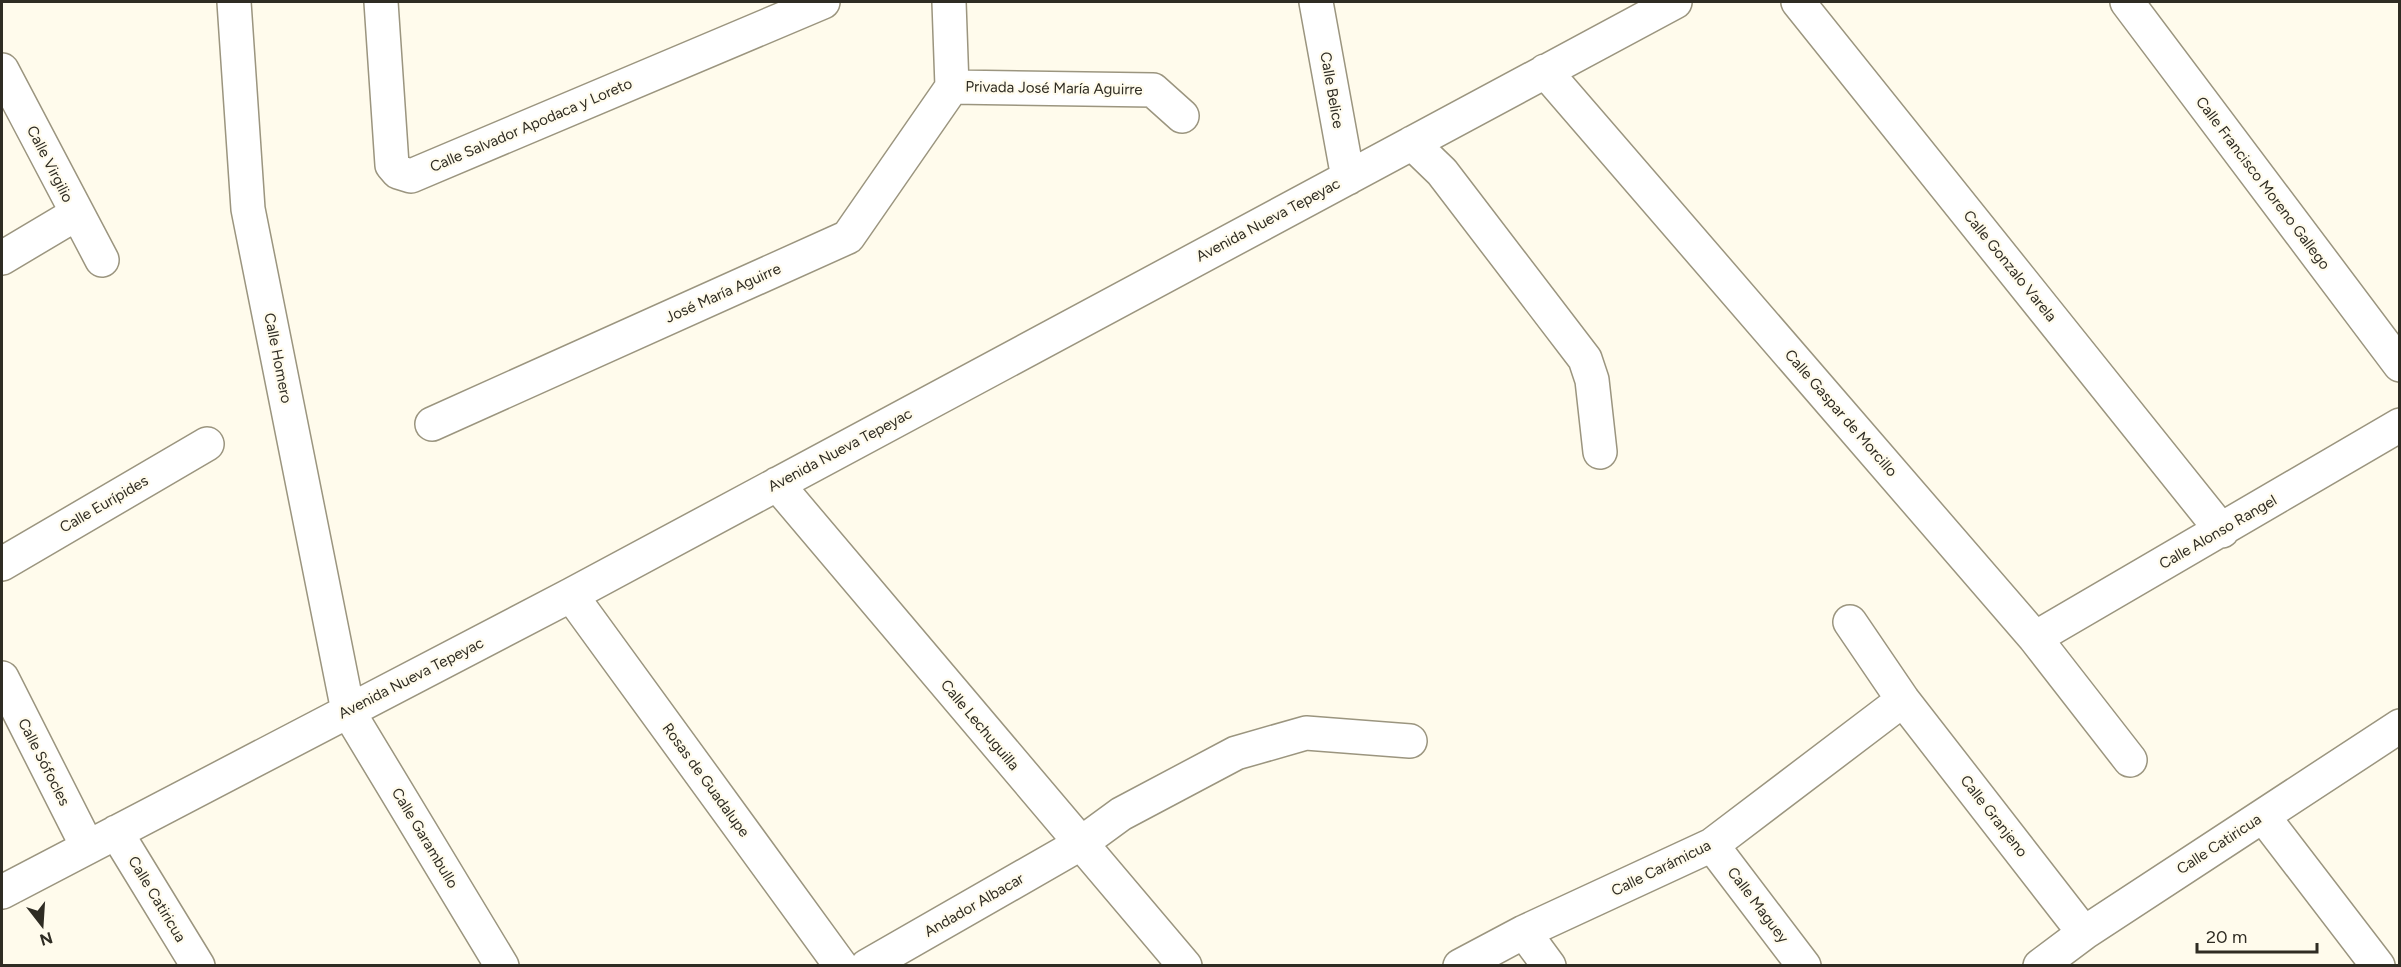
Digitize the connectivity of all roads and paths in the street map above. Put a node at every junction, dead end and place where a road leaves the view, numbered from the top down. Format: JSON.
{"nodes":[{"id":1,"x":234,"y":2,"type":"edge"},
{"id":2,"x":381,"y":2,"type":"edge"},
{"id":3,"x":823,"y":2,"type":"edge"},
{"id":4,"x":948,"y":2,"type":"edge"},
{"id":5,"x":1317,"y":2,"type":"edge"},
{"id":6,"x":1675,"y":2,"type":"edge"},
{"id":7,"x":1798,"y":2,"type":"edge"},
{"id":8,"x":2127,"y":2,"type":"edge"},
{"id":9,"x":2,"y":70,"type":"edge"},
{"id":10,"x":1545,"y":71,"type":"junction"},
{"id":11,"x":952,"y":87,"type":"junction"},
{"id":12,"x":1182,"y":116,"type":"dead end"},
{"id":13,"x":1412,"y":143,"type":"junction"},
{"id":14,"x":1348,"y":178,"type":"junction"},
{"id":15,"x":76,"y":214,"type":"junction"},
{"id":16,"x":2,"y":258,"type":"edge"},
{"id":17,"x":102,"y":260,"type":"dead end"},
{"id":18,"x":2400,"y":365,"type":"edge"},
{"id":19,"x":432,"y":424,"type":"dead end"},
{"id":20,"x":2400,"y":425,"type":"edge"},
{"id":21,"x":207,"y":444,"type":"dead end"},
{"id":22,"x":1600,"y":452,"type":"dead end"},
{"id":23,"x":777,"y":484,"type":"junction"},
{"id":24,"x":2222,"y":531,"type":"junction"},
{"id":25,"x":2,"y":564,"type":"edge"},
{"id":26,"x":571,"y":595,"type":"junction"},
{"id":27,"x":1850,"y":622,"type":"dead end"},
{"id":28,"x":2035,"y":638,"type":"junction"},
{"id":29,"x":2,"y":678,"type":"edge"},
{"id":30,"x":1903,"y":699,"type":"junction"},
{"id":31,"x":348,"y":711,"type":"junction"},
{"id":32,"x":2400,"y":726,"type":"edge"},
{"id":33,"x":1410,"y":741,"type":"dead end"},
{"id":34,"x":2130,"y":760,"type":"dead end"},
{"id":35,"x":2263,"y":816,"type":"junction"},
{"id":36,"x":102,"y":839,"type":"junction"},
{"id":37,"x":1080,"y":844,"type":"junction"},
{"id":38,"x":1712,"y":845,"type":"junction"},
{"id":39,"x":2,"y":892,"type":"edge"},
{"id":40,"x":1524,"y":932,"type":"junction"},
{"id":41,"x":2084,"y":933,"type":"junction"},
{"id":42,"x":198,"y":966,"type":"edge"},
{"id":43,"x":502,"y":966,"type":"edge"},
{"id":44,"x":841,"y":966,"type":"edge"},
{"id":45,"x":867,"y":966,"type":"edge"},
{"id":46,"x":1185,"y":966,"type":"edge"},
{"id":47,"x":1460,"y":966,"type":"edge"},
{"id":48,"x":1549,"y":966,"type":"edge"},
{"id":49,"x":1804,"y":966,"type":"edge"},
{"id":50,"x":2040,"y":966,"type":"edge"},
{"id":51,"x":2378,"y":966,"type":"edge"}],
"edges":[{"from":1,"to":31,"type":"street","name":"Calle Homero"},
{"from":2,"to":3,"type":"street","name":"Calle Salvador Apodaca y Loreto"},
{"from":4,"to":11,"type":"street"},
{"from":5,"to":14,"type":"street","name":"Calle Belice"},
{"from":6,"to":10,"type":"street","name":"Avenida Nueva Tepeyac"},
{"from":7,"to":24,"type":"street","name":"Calle Gonzalo Varela"},
{"from":8,"to":18,"type":"street","name":"Calle Francisco Moreno Gallego"},
{"from":9,"to":15,"type":"street","name":"Calle Virgilio"},
{"from":10,"to":13,"type":"street","name":"Avenida Nueva Tepeyac"},
{"from":10,"to":28,"type":"street","name":"Calle Gaspar de Morcillo"},
{"from":11,"to":12,"type":"street","name":"Privada José María Aguirre"},
{"from":11,"to":19,"type":"street","name":"José María Aguirre"},
{"from":13,"to":14,"type":"street","name":"Avenida Nueva Tepeyac"},
{"from":13,"to":22,"type":"street"},
{"from":14,"to":23,"type":"street","name":"Avenida Nueva Tepeyac"},
{"from":15,"to":16,"type":"street","name":"Calle Virgilio"},
{"from":15,"to":17,"type":"street"},
{"from":20,"to":24,"type":"street","name":"Calle Alonso Rangel"},
{"from":21,"to":25,"type":"street","name":"Calle Eurípides"},
{"from":23,"to":26,"type":"street","name":"Avenida Nueva Tepeyac"},
{"from":23,"to":37,"type":"street","name":"Calle Lechuguilla"},
{"from":24,"to":28,"type":"street","name":"Calle Alonso Rangel"},
{"from":26,"to":31,"type":"street","name":"Avenida Nueva Tepeyac"},
{"from":26,"to":44,"type":"street","name":"Rosas de Guadalupe"},
{"from":27,"to":30,"type":"street","name":"Calle Granjeno"},
{"from":28,"to":34,"type":"street","name":"Calle Gaspar de Morcillo"},
{"from":29,"to":36,"type":"street","name":"Calle Sófocles"},
{"from":30,"to":38,"type":"street","name":"Calle Carámicua"},
{"from":30,"to":41,"type":"street","name":"Calle Granjeno"},
{"from":31,"to":36,"type":"street","name":"Avenida Nueva Tepeyac"},
{"from":31,"to":43,"type":"street","name":"Calle Garambullo"},
{"from":32,"to":35,"type":"street","name":"Calle Catiricua"},
{"from":33,"to":37,"type":"street","name":"Andador Albacar"},
{"from":35,"to":41,"type":"street","name":"Calle Catiricua"},
{"from":35,"to":51,"type":"street"},
{"from":36,"to":39,"type":"street","name":"Avenida Nueva Tepeyac"},
{"from":36,"to":42,"type":"street","name":"Calle Catiricua"},
{"from":37,"to":45,"type":"street","name":"Andador Albacar"},
{"from":37,"to":46,"type":"street","name":"Calle Lechuguilla"},
{"from":38,"to":40,"type":"street","name":"Calle Carámicua"},
{"from":38,"to":49,"type":"street","name":"Calle Maguey"},
{"from":40,"to":47,"type":"street","name":"Calle Carámicua"},
{"from":40,"to":48,"type":"street"},
{"from":41,"to":50,"type":"street","name":"Calle Catiricua"}]}
